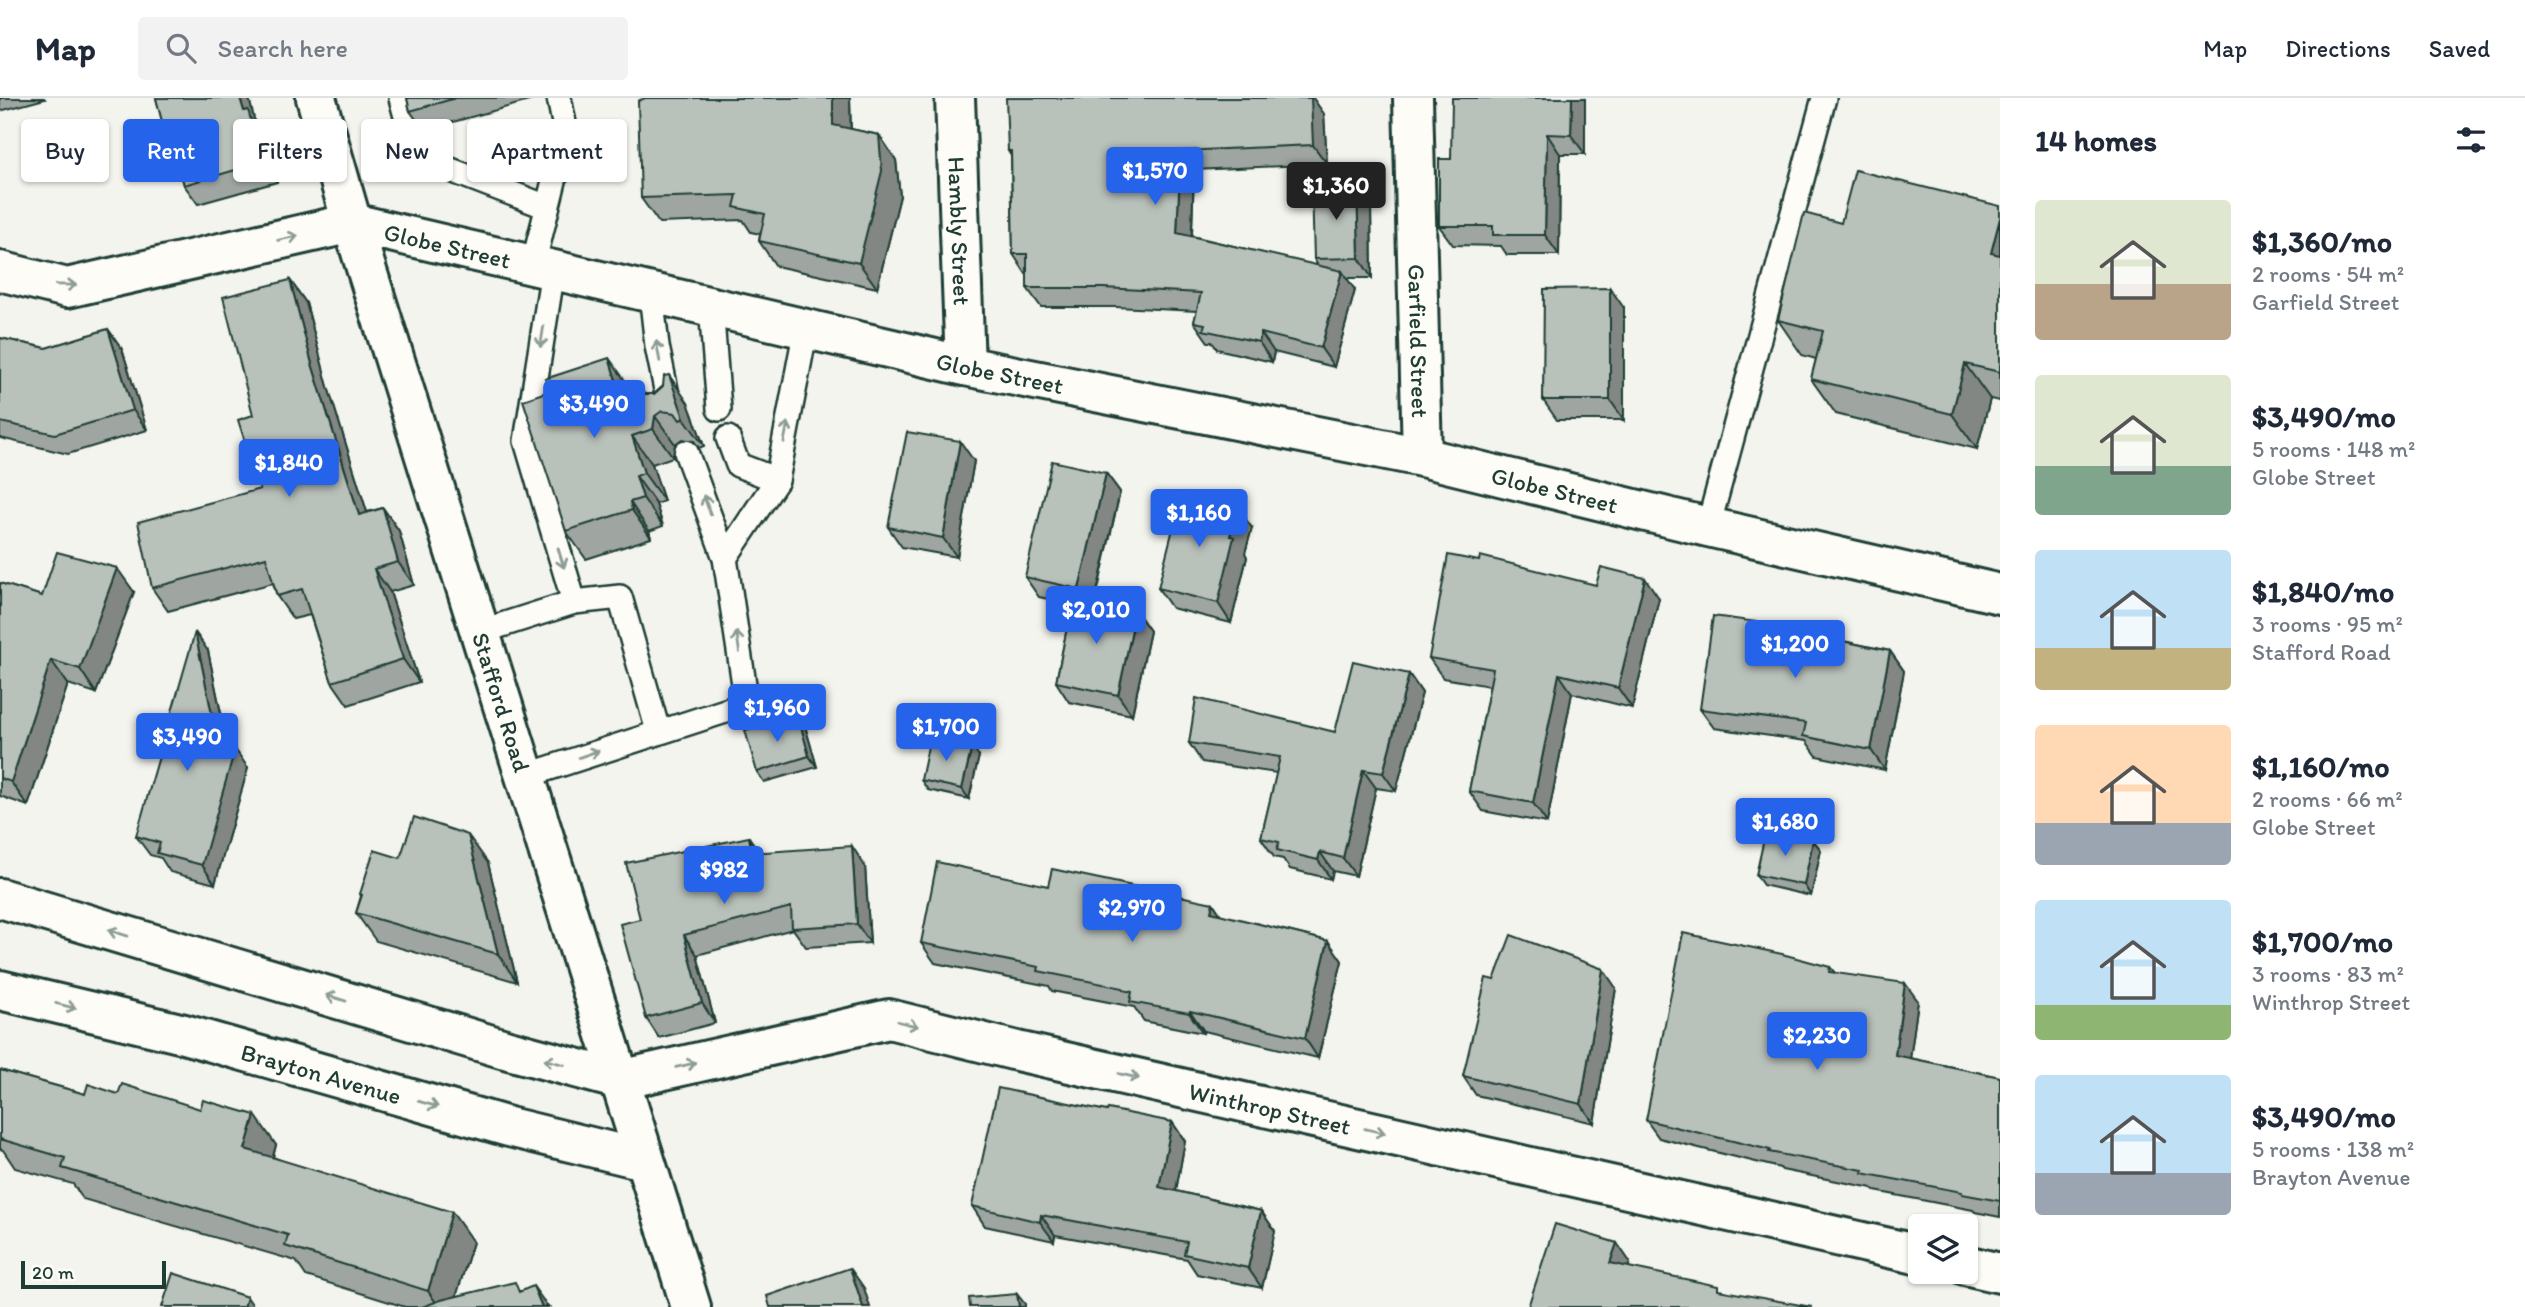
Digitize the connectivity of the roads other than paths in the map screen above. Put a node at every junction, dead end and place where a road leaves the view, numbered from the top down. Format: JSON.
{"nodes":[{"id":1,"x":316,"y":98,"type":"edge"},
{"id":2,"x":401,"y":98,"type":"edge"},
{"id":3,"x":559,"y":98,"type":"edge"},
{"id":4,"x":955,"y":98,"type":"edge"},
{"id":5,"x":1413,"y":98,"type":"edge"},
{"id":6,"x":1824,"y":98,"type":"edge"},
{"id":7,"x":547,"y":207,"type":"junction"},
{"id":8,"x":352,"y":223,"type":"junction"},
{"id":9,"x":543,"y":268,"type":"junction"},
{"id":10,"x":0,"y":271,"type":"edge"},
{"id":11,"x":651,"y":293,"type":"junction"},
{"id":12,"x":710,"y":306,"type":"junction"},
{"id":13,"x":806,"y":328,"type":"junction"},
{"id":14,"x":965,"y":366,"type":"junction"},
{"id":15,"x":670,"y":409,"type":"edge"},
{"id":16,"x":719,"y":409,"type":"dead end"},
{"id":17,"x":728,"y":438,"type":"dead end"},
{"id":18,"x":686,"y":452,"type":"edge"},
{"id":19,"x":1422,"y":457,"type":"junction"},
{"id":20,"x":778,"y":480,"type":"junction"},
{"id":21,"x":1709,"y":527,"type":"junction"},
{"id":22,"x":725,"y":558,"type":"junction"},
{"id":23,"x":2000,"y":594,"type":"edge"},
{"id":24,"x":574,"y":602,"type":"junction"},
{"id":25,"x":480,"y":632,"type":"junction"},
{"id":26,"x":658,"y":731,"type":"junction"},
{"id":27,"x":524,"y":776,"type":"junction"},
{"id":28,"x":0,"y":898,"type":"edge"},
{"id":29,"x":0,"y":990,"type":"edge"},
{"id":30,"x":620,"y":1080,"type":"junction"},
{"id":31,"x":644,"y":1160,"type":"junction"},
{"id":32,"x":1908,"y":1252,"type":"edge"},
{"id":33,"x":1978,"y":1268,"type":"edge"},
{"id":34,"x":2000,"y":1273,"type":"edge"},
{"id":35,"x":691,"y":1307,"type":"edge"}],
"edges":[{"from":1,"to":8,"type":"main road","name":"Stafford Road"},
{"from":2,"to":7,"type":"lane"},
{"from":3,"to":7,"type":"lane"},
{"from":4,"to":14,"type":"main road","name":"Hambly Street"},
{"from":5,"to":19,"type":"main road","name":"Garfield Street"},
{"from":6,"to":21,"type":"lane"},
{"from":7,"to":9,"type":"lane"},
{"from":8,"to":9,"type":"main road","name":"Globe Street"},
{"from":10,"to":8,"type":"main road","name":"Globe Street","one_way":true},
{"from":8,"to":25,"type":"main road","name":"Stafford Road"},
{"from":9,"to":11,"type":"main road","name":"Globe Street"},
{"from":9,"to":24,"type":"lane","one_way":true},
{"from":11,"to":12,"type":"main road","name":"Globe Street"},
{"from":15,"to":11,"type":"lane","one_way":true},
{"from":12,"to":13,"type":"main road","name":"Globe Street"},
{"from":12,"to":16,"type":"lane"},
{"from":13,"to":14,"type":"main road","name":"Globe Street"},
{"from":20,"to":13,"type":"lane","one_way":true},
{"from":14,"to":19,"type":"main road","name":"Globe Street"},
{"from":17,"to":20,"type":"lane"},
{"from":22,"to":18,"type":"lane","one_way":true},
{"from":19,"to":21,"type":"main road","name":"Globe Street"},
{"from":20,"to":22,"type":"lane"},
{"from":21,"to":23,"type":"main road","name":"Globe Street"},
{"from":26,"to":22,"type":"lane","one_way":true},
{"from":24,"to":25,"type":"lane"},
{"from":24,"to":26,"type":"lane"},
{"from":25,"to":27,"type":"main road","name":"Stafford Road"},
{"from":27,"to":26,"type":"lane","one_way":true},
{"from":27,"to":30,"type":"main road","name":"Stafford Road"},
{"from":30,"to":28,"type":"main road","one_way":true},
{"from":29,"to":31,"type":"main road","name":"Brayton Avenue","one_way":true},
{"from":30,"to":31,"type":"main road","name":"Stafford Road"},
{"from":30,"to":32,"type":"main road","name":"Winthrop Street","one_way":true},
{"from":31,"to":35,"type":"main road","name":"Stafford Road"},
{"from":33,"to":34,"type":"main road"}]}
